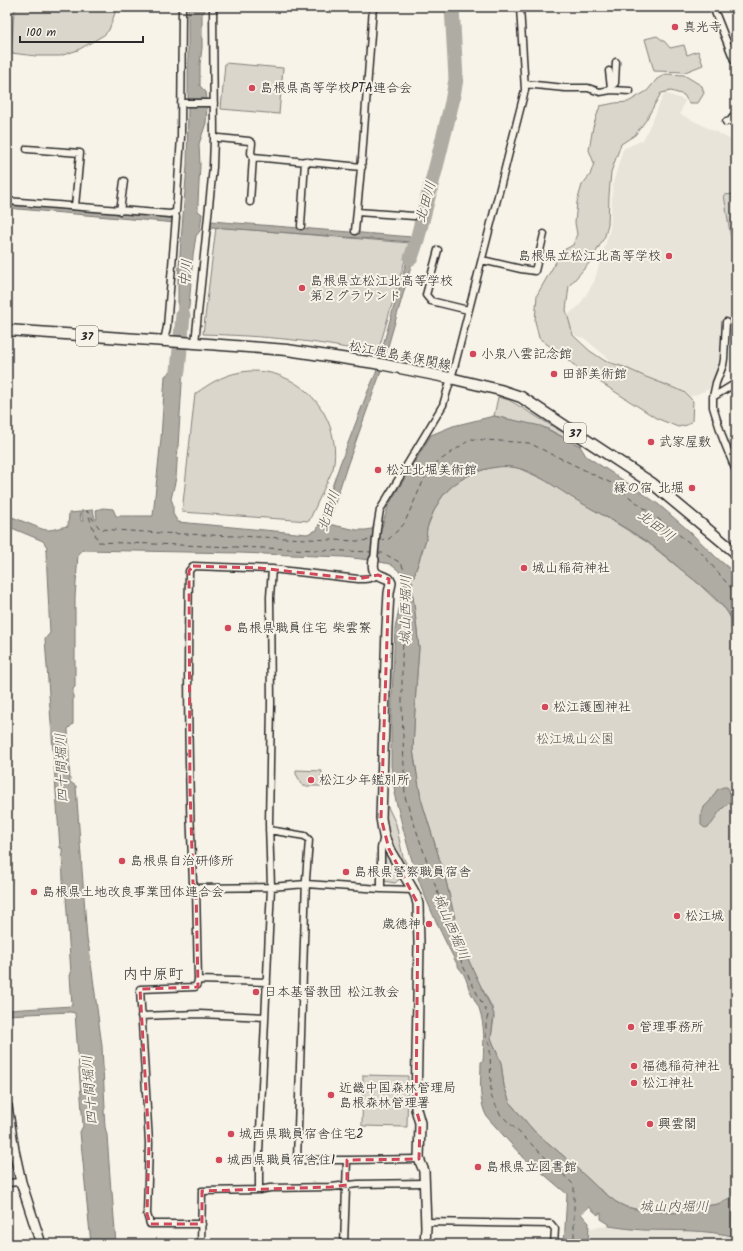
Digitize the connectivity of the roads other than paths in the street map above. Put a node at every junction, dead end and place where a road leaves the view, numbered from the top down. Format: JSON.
{"nodes":[{"id":1,"x":182,"y":7,"type":"edge"},
{"id":2,"x":213,"y":7,"type":"edge"},
{"id":3,"x":373,"y":7,"type":"edge"},
{"id":4,"x":520,"y":7,"type":"edge"},
{"id":5,"x":714,"y":7,"type":"edge"},
{"id":6,"x":616,"y":62,"type":"dead end"},
{"id":7,"x":736,"y":62,"type":"edge"},
{"id":8,"x":610,"y":71,"type":"dead end"},
{"id":9,"x":526,"y":84,"type":"junction"},
{"id":10,"x":611,"y":88,"type":"junction"},
{"id":11,"x":630,"y":91,"type":"dead end"},
{"id":12,"x":183,"y":103,"type":"junction"},
{"id":13,"x":212,"y":103,"type":"junction"},
{"id":14,"x":736,"y":113,"type":"edge"},
{"id":15,"x":726,"y":122,"type":"dead end"},
{"id":16,"x":219,"y":138,"type":"dead end"},
{"id":17,"x":28,"y":149,"type":"dead end"},
{"id":18,"x":253,"y":157,"type":"junction"},
{"id":19,"x":305,"y":161,"type":"junction"},
{"id":20,"x":362,"y":167,"type":"junction"},
{"id":21,"x":124,"y":181,"type":"dead end"},
{"id":22,"x":7,"y":200,"type":"edge"},
{"id":23,"x":250,"y":202,"type":"dead end"},
{"id":24,"x":75,"y":206,"type":"junction"},
{"id":25,"x":120,"y":211,"type":"junction"},
{"id":26,"x":357,"y":212,"type":"junction"},
{"id":27,"x":414,"y":216,"type":"dead end"},
{"id":28,"x":175,"y":218,"type":"junction"},
{"id":29,"x":301,"y":226,"type":"dead end"},
{"id":30,"x":355,"y":231,"type":"dead end"},
{"id":31,"x":544,"y":234,"type":"dead end"},
{"id":32,"x":438,"y":250,"type":"dead end"},
{"id":33,"x":482,"y":260,"type":"junction"},
{"id":34,"x":468,"y":310,"type":"junction"},
{"id":35,"x":726,"y":322,"type":"dead end"},
{"id":36,"x":7,"y":330,"type":"edge"},
{"id":37,"x":166,"y":341,"type":"junction"},
{"id":38,"x":194,"y":343,"type":"junction"},
{"id":39,"x":450,"y":378,"type":"junction"},
{"id":40,"x":736,"y":383,"type":"edge"},
{"id":41,"x":713,"y":397,"type":"junction"},
{"id":42,"x":736,"y":471,"type":"edge"},
{"id":43,"x":736,"y":553,"type":"edge"},
{"id":44,"x":374,"y":560,"type":"joint"},
{"id":45,"x":272,"y":569,"type":"junction"},
{"id":46,"x":378,"y":574,"type":"junction"},
{"id":47,"x":269,"y":830,"type":"junction"},
{"id":48,"x":384,"y":836,"type":"junction"},
{"id":49,"x":306,"y":884,"type":"junction"},
{"id":50,"x":271,"y":887,"type":"junction"},
{"id":51,"x":196,"y":888,"type":"junction"},
{"id":52,"x":381,"y":890,"type":"junction"},
{"id":53,"x":413,"y":890,"type":"junction"},
{"id":54,"x":198,"y":980,"type":"junction"},
{"id":55,"x":267,"y":982,"type":"junction"},
{"id":56,"x":141,"y":1016,"type":"junction"},
{"id":57,"x":265,"y":1016,"type":"junction"},
{"id":58,"x":7,"y":1106,"type":"edge"},
{"id":59,"x":419,"y":1159,"type":"junction"},
{"id":60,"x":347,"y":1160,"type":"junction"},
{"id":61,"x":21,"y":1182,"type":"junction"},
{"id":62,"x":7,"y":1183,"type":"edge"},
{"id":63,"x":424,"y":1183,"type":"junction"},
{"id":64,"x":347,"y":1185,"type":"junction"},
{"id":65,"x":258,"y":1190,"type":"junction"},
{"id":66,"x":425,"y":1222,"type":"junction"},
{"id":67,"x":202,"y":1224,"type":"junction"},
{"id":68,"x":41,"y":1244,"type":"edge"},
{"id":69,"x":201,"y":1244,"type":"edge"},
{"id":70,"x":344,"y":1244,"type":"edge"},
{"id":71,"x":425,"y":1244,"type":"edge"},
{"id":72,"x":554,"y":1244,"type":"edge"}],
"edges":[{"from":1,"to":12,"type":"street"},
{"from":2,"to":13,"type":"street"},
{"from":3,"to":20,"type":"street"},
{"from":4,"to":9,"type":"street"},
{"from":5,"to":7,"type":"street"},
{"from":6,"to":10,"type":"street"},
{"from":8,"to":10,"type":"street"},
{"from":9,"to":10,"type":"street"},
{"from":9,"to":33,"type":"street"},
{"from":10,"to":11,"type":"street"},
{"from":12,"to":13,"type":"street"},
{"from":12,"to":28,"type":"street"},
{"from":13,"to":38,"type":"street"},
{"from":14,"to":15,"type":"street"},
{"from":16,"to":18,"type":"street"},
{"from":17,"to":24,"type":"street"},
{"from":18,"to":19,"type":"street"},
{"from":18,"to":23,"type":"street"},
{"from":19,"to":20,"type":"street"},
{"from":19,"to":29,"type":"street"},
{"from":20,"to":26,"type":"street"},
{"from":21,"to":25,"type":"street"},
{"from":22,"to":24,"type":"street"},
{"from":24,"to":25,"type":"street"},
{"from":25,"to":28,"type":"street"},
{"from":26,"to":27,"type":"street"},
{"from":26,"to":30,"type":"street"},
{"from":28,"to":37,"type":"street"},
{"from":31,"to":33,"type":"street"},
{"from":32,"to":34,"type":"street"},
{"from":33,"to":34,"type":"street"},
{"from":34,"to":39,"type":"street"},
{"from":35,"to":41,"type":"street"},
{"from":36,"to":37,"type":"main road","name":"松江鹿島美保関線","number":"37"},
{"from":37,"to":38,"type":"main road","name":"松江鹿島美保関線","number":"37"},
{"from":38,"to":39,"type":"main road","name":"松江鹿島美保関線","number":"37"},
{"from":39,"to":43,"type":"main road","name":"松江鹿島美保関線","number":"37"},
{"from":39,"to":44,"type":"street"},
{"from":40,"to":41,"type":"street"},
{"from":41,"to":42,"type":"street"},
{"from":44,"to":46,"type":"street"},
{"from":45,"to":46,"type":"street"},
{"from":45,"to":47,"type":"street"},
{"from":45,"to":51,"type":"street"},
{"from":46,"to":48,"type":"street"},
{"from":47,"to":49,"type":"street"},
{"from":47,"to":50,"type":"street"},
{"from":48,"to":52,"type":"street"},
{"from":48,"to":53,"type":"street"},
{"from":49,"to":50,"type":"street"},
{"from":49,"to":52,"type":"street"},
{"from":49,"to":60,"type":"street"},
{"from":50,"to":51,"type":"street"},
{"from":50,"to":55,"type":"street"},
{"from":51,"to":54,"type":"street"},
{"from":52,"to":53,"type":"street"},
{"from":53,"to":59,"type":"street"},
{"from":54,"to":55,"type":"street"},
{"from":54,"to":56,"type":"street"},
{"from":55,"to":57,"type":"street"},
{"from":56,"to":57,"type":"street"},
{"from":56,"to":67,"type":"street"},
{"from":57,"to":65,"type":"street"},
{"from":58,"to":61,"type":"street"},
{"from":59,"to":60,"type":"street"},
{"from":59,"to":63,"type":"street"},
{"from":60,"to":64,"type":"street"},
{"from":61,"to":62,"type":"street"},
{"from":61,"to":68,"type":"street"},
{"from":63,"to":64,"type":"street"},
{"from":63,"to":66,"type":"street"},
{"from":64,"to":65,"type":"street"},
{"from":64,"to":70,"type":"street"},
{"from":65,"to":67,"type":"street"},
{"from":66,"to":71,"type":"street"},
{"from":66,"to":72,"type":"street"},
{"from":67,"to":69,"type":"street"}]}
